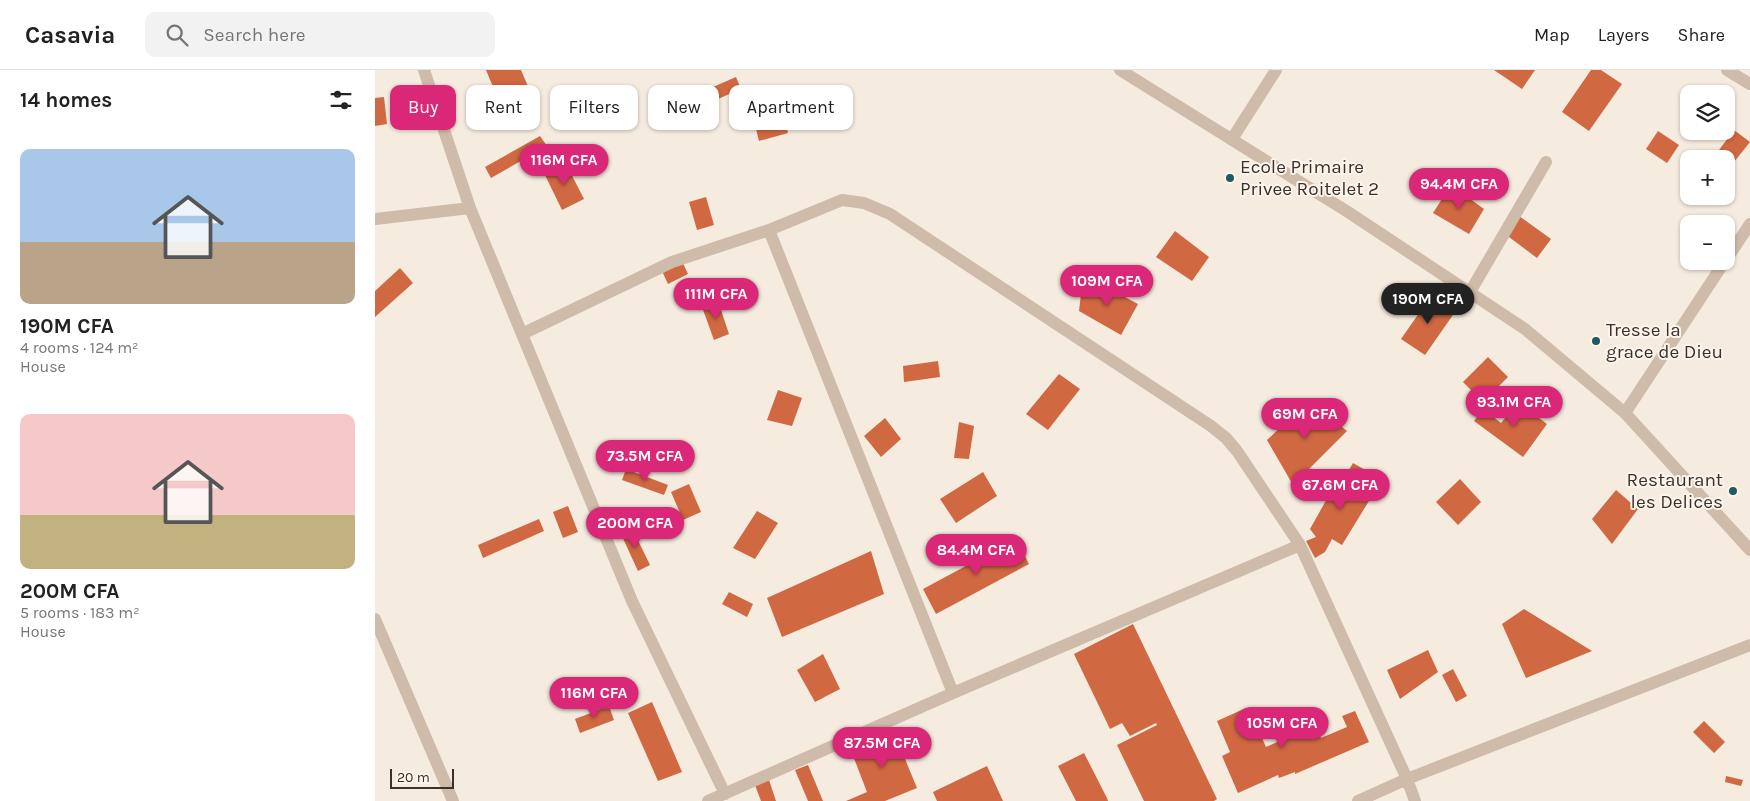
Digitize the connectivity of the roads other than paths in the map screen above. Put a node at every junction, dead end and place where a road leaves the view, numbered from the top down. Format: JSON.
{"nodes":[{"id":1,"x":424,"y":70,"type":"edge"},
{"id":2,"x":1120,"y":70,"type":"edge"},
{"id":3,"x":1276,"y":70,"type":"edge"},
{"id":4,"x":1727,"y":70,"type":"edge"},
{"id":5,"x":1750,"y":84,"type":"edge"},
{"id":6,"x":1232,"y":139,"type":"junction"},
{"id":7,"x":1546,"y":162,"type":"dead end"},
{"id":8,"x":470,"y":208,"type":"junction"},
{"id":9,"x":375,"y":219,"type":"edge"},
{"id":10,"x":1750,"y":224,"type":"edge"},
{"id":11,"x":769,"y":230,"type":"junction"},
{"id":12,"x":1735,"y":246,"type":"edge"},
{"id":13,"x":1719,"y":270,"type":"edge"},
{"id":14,"x":1470,"y":292,"type":"junction"},
{"id":15,"x":522,"y":334,"type":"junction"},
{"id":16,"x":1625,"y":413,"type":"junction"},
{"id":17,"x":1300,"y":546,"type":"junction"},
{"id":18,"x":1750,"y":550,"type":"edge"},
{"id":19,"x":375,"y":619,"type":"edge"},
{"id":20,"x":1750,"y":645,"type":"edge"},
{"id":21,"x":953,"y":693,"type":"junction"},
{"id":22,"x":1407,"y":779,"type":"junction"},
{"id":23,"x":725,"y":794,"type":"junction"},
{"id":24,"x":453,"y":801,"type":"edge"},
{"id":25,"x":707,"y":801,"type":"edge"},
{"id":26,"x":1358,"y":801,"type":"edge"},
{"id":27,"x":1415,"y":801,"type":"edge"}],
"edges":[{"from":1,"to":8,"type":"street"},
{"from":2,"to":6,"type":"street"},
{"from":3,"to":6,"type":"street"},
{"from":4,"to":5,"type":"street"},
{"from":6,"to":14,"type":"street"},
{"from":7,"to":14,"type":"street"},
{"from":8,"to":9,"type":"street"},
{"from":8,"to":15,"type":"street"},
{"from":10,"to":12,"type":"street"},
{"from":11,"to":15,"type":"street"},
{"from":11,"to":17,"type":"street"},
{"from":11,"to":21,"type":"street"},
{"from":13,"to":16,"type":"street"},
{"from":14,"to":16,"type":"street"},
{"from":15,"to":23,"type":"street"},
{"from":16,"to":18,"type":"street"},
{"from":17,"to":21,"type":"street"},
{"from":17,"to":22,"type":"street"},
{"from":19,"to":24,"type":"street"},
{"from":20,"to":22,"type":"street"},
{"from":21,"to":23,"type":"street"},
{"from":22,"to":26,"type":"street"},
{"from":22,"to":27,"type":"street"},
{"from":23,"to":25,"type":"street"}]}
